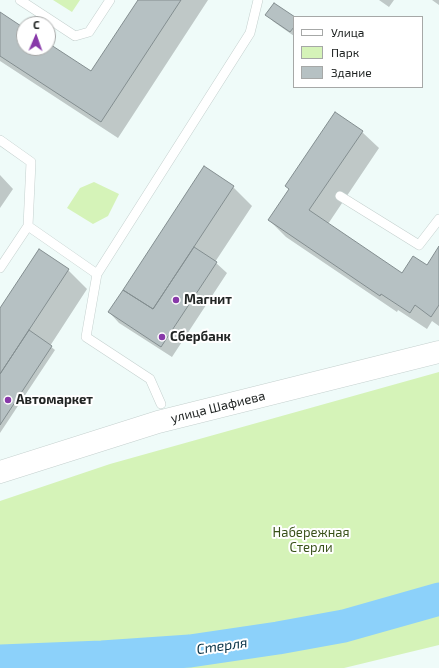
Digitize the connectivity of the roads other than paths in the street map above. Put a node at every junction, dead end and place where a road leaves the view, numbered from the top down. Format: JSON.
{"nodes":[{"id":1,"x":20,"y":0,"type":"edge"},
{"id":2,"x":110,"y":0,"type":"edge"},
{"id":3,"x":258,"y":0,"type":"edge"},
{"id":4,"x":0,"y":140,"type":"edge"},
{"id":5,"x":340,"y":196,"type":"dead end"},
{"id":6,"x":439,"y":219,"type":"edge"},
{"id":7,"x":28,"y":226,"type":"junction"},
{"id":8,"x":0,"y":268,"type":"edge"},
{"id":9,"x":97,"y":274,"type":"junction"},
{"id":10,"x":439,"y":352,"type":"edge"},
{"id":11,"x":161,"y":404,"type":"dead end"},
{"id":12,"x":0,"y":472,"type":"edge"}],
"edges":[{"from":1,"to":2,"type":"lane"},
{"from":3,"to":9,"type":"lane"},
{"from":4,"to":7,"type":"lane"},
{"from":5,"to":6,"type":"lane"},
{"from":7,"to":8,"type":"lane"},
{"from":7,"to":9,"type":"lane"},
{"from":9,"to":11,"type":"lane"},
{"from":10,"to":12,"type":"street","name":"улица Шафиева"}]}
